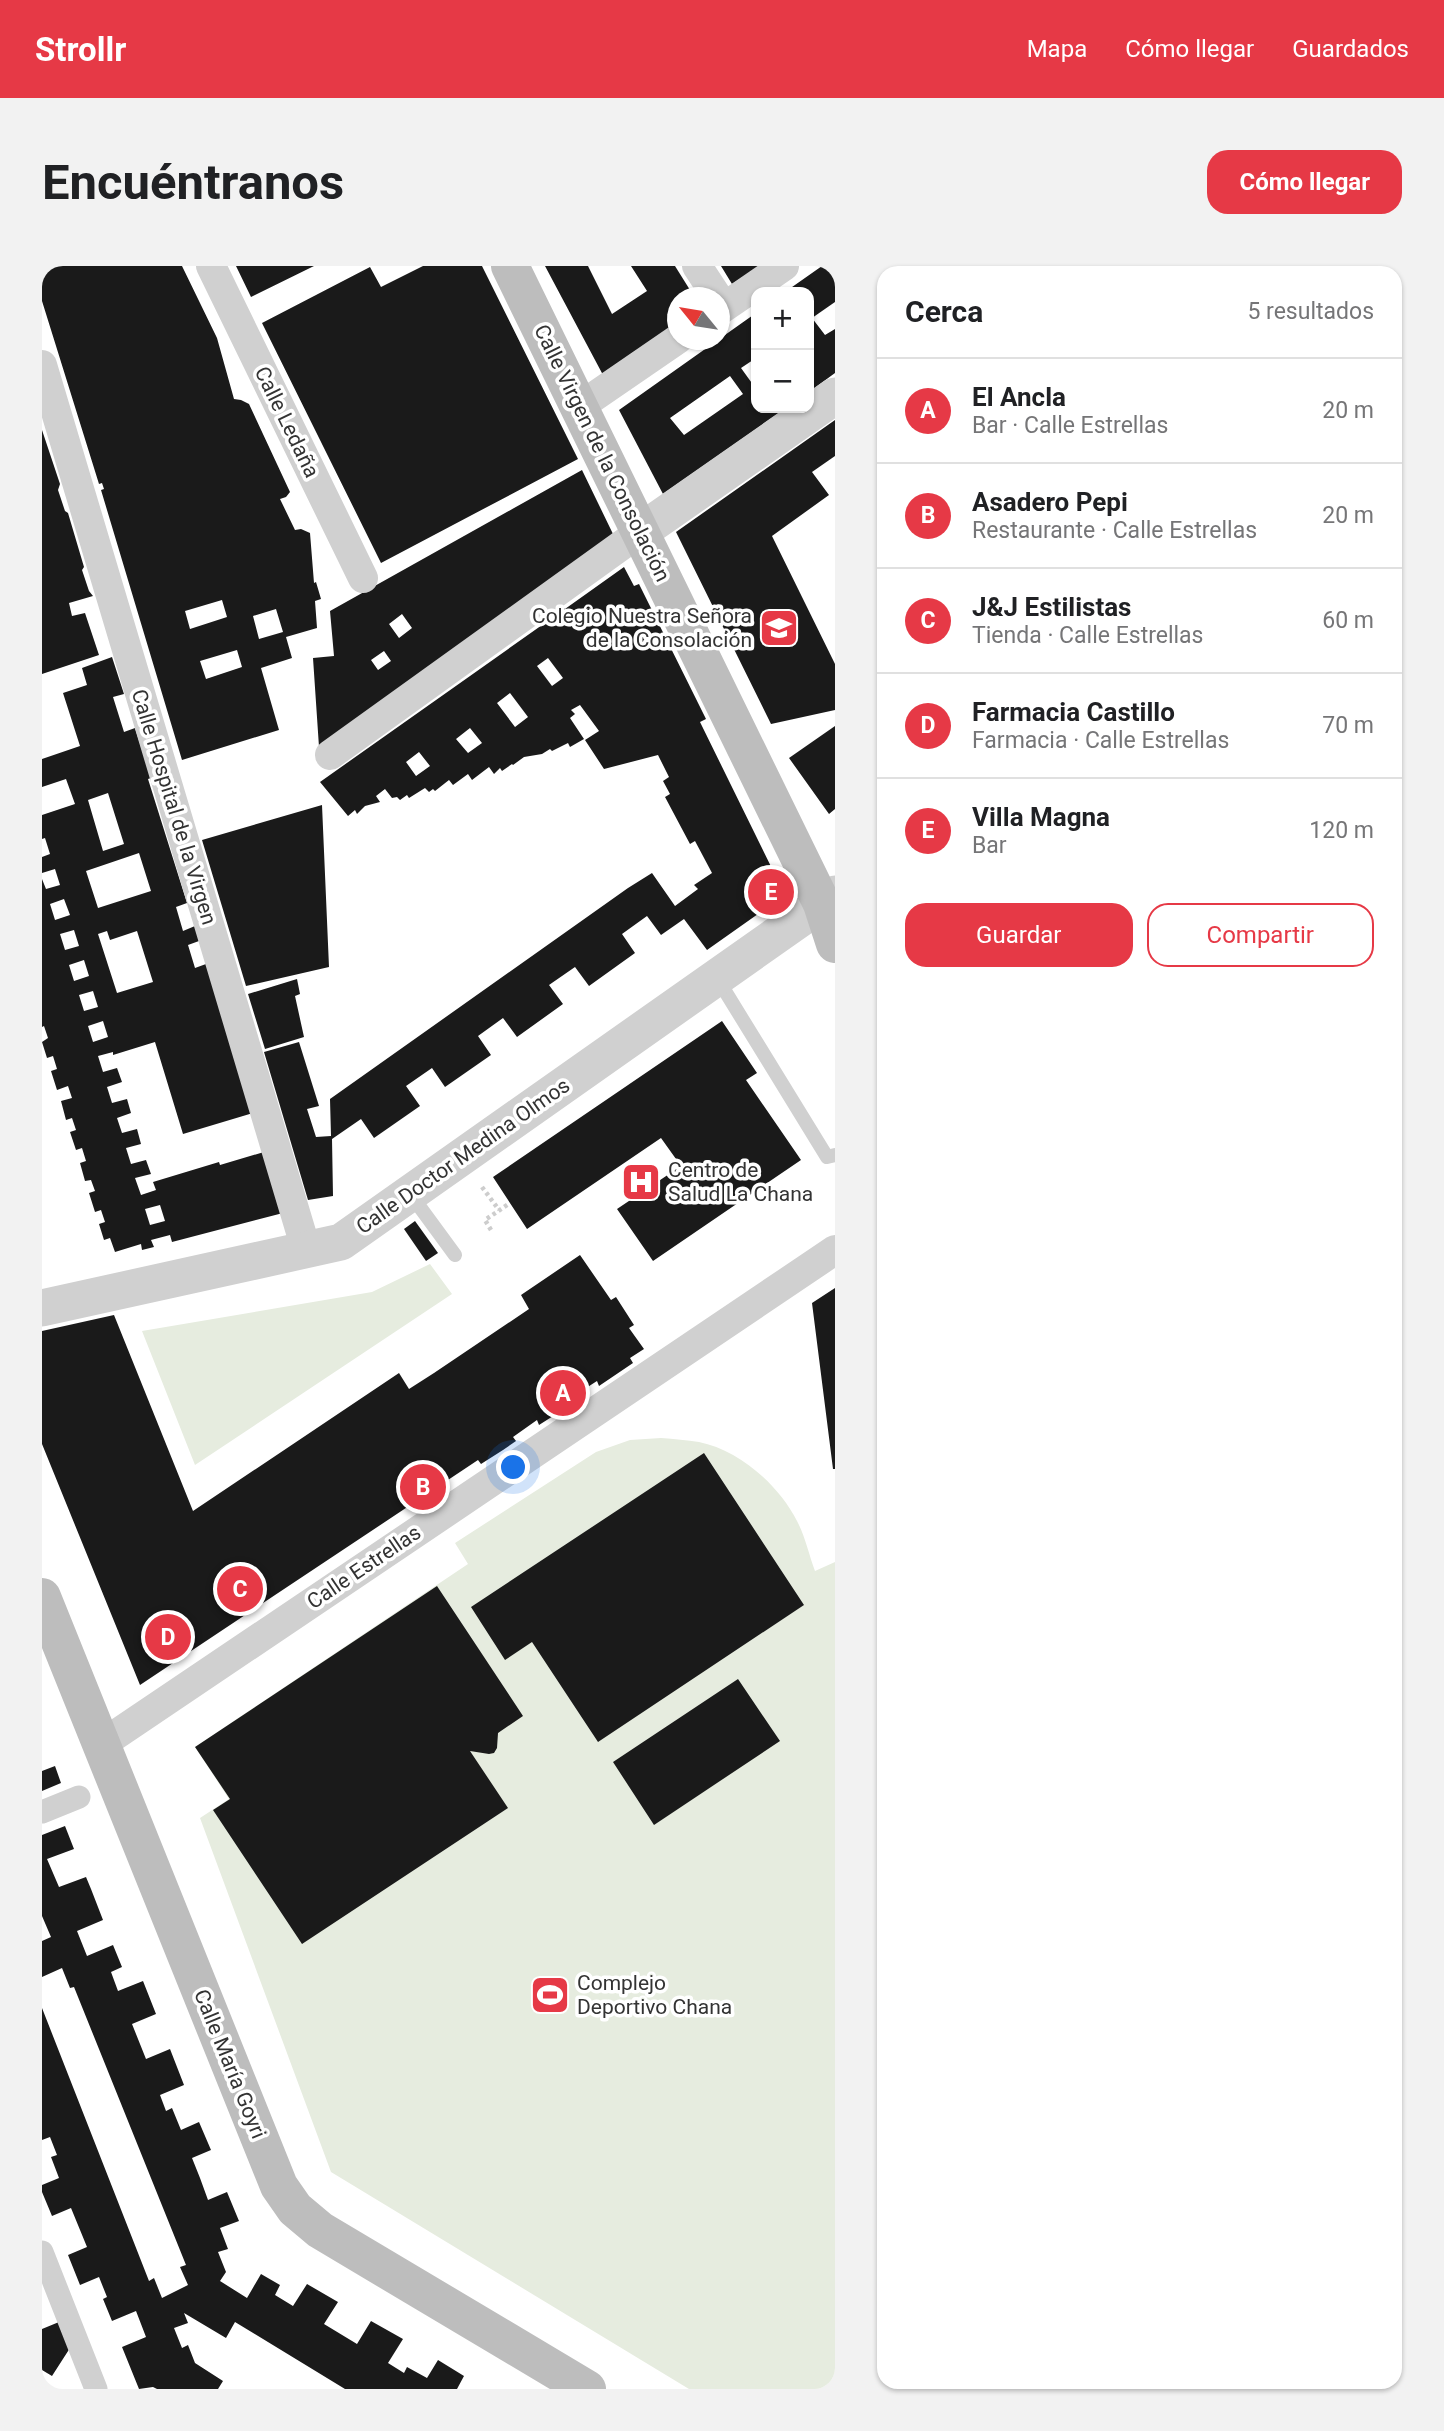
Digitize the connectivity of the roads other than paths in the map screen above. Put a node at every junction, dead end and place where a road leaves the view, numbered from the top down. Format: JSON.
{"nodes":[{"id":1,"x":212,"y":266,"type":"edge"},
{"id":2,"x":510,"y":266,"type":"edge"},
{"id":3,"x":697,"y":266,"type":"edge"},
{"id":4,"x":783,"y":266,"type":"edge"},
{"id":5,"x":710,"y":287,"type":"edge"},
{"id":6,"x":730,"y":298,"type":"edge"},
{"id":7,"x":667,"y":346,"type":"edge"},
{"id":8,"x":42,"y":365,"type":"edge"},
{"id":9,"x":835,"y":396,"type":"edge"},
{"id":10,"x":579,"y":407,"type":"junction"},
{"id":11,"x":640,"y":532,"type":"junction"},
{"id":12,"x":363,"y":578,"type":"dead end"},
{"id":13,"x":330,"y":755,"type":"dead end"},
{"id":14,"x":828,"y":899,"type":"edge"},
{"id":15,"x":835,"y":944,"type":"edge"},
{"id":16,"x":717,"y":977,"type":"junction"},
{"id":17,"x":835,"y":1155,"type":"edge"},
{"id":18,"x":410,"y":1194,"type":"junction"},
{"id":19,"x":306,"y":1249,"type":"junction"},
{"id":20,"x":835,"y":1250,"type":"edge"},
{"id":21,"x":455,"y":1255,"type":"dead end"},
{"id":22,"x":42,"y":1308,"type":"edge"},
{"id":23,"x":42,"y":1597,"type":"edge"},
{"id":24,"x":102,"y":1744,"type":"junction"},
{"id":25,"x":79,"y":1797,"type":"dead end"},
{"id":26,"x":42,"y":1812,"type":"edge"},
{"id":27,"x":42,"y":2252,"type":"edge"},
{"id":28,"x":96,"y":2389,"type":"edge"},
{"id":29,"x":587,"y":2389,"type":"edge"}],
"edges":[{"from":1,"to":12,"type":"street","name":"Calle Ledaña"},
{"from":2,"to":10,"type":"main road","name":"Calle Virgen de la Consolación"},
{"from":3,"to":5,"type":"street"},
{"from":4,"to":6,"type":"street"},
{"from":7,"to":10,"type":"street"},
{"from":8,"to":19,"type":"street","name":"Calle Hospital de la Virgen"},
{"from":9,"to":11,"type":"street"},
{"from":10,"to":11,"type":"main road","name":"Calle Virgen de la Consolación"},
{"from":11,"to":13,"type":"street"},
{"from":11,"to":14,"type":"main road","name":"Calle Virgen de la Consolación"},
{"from":14,"to":15,"type":"main road","name":"Calle Virgen de la Consolación"},
{"from":14,"to":16,"type":"street","name":"Calle Doctor Medina Olmos"},
{"from":16,"to":17,"type":"lane"},
{"from":16,"to":18,"type":"street","name":"Calle Doctor Medina Olmos"},
{"from":18,"to":19,"type":"street","name":"Calle Doctor Medina Olmos"},
{"from":18,"to":21,"type":"lane"},
{"from":19,"to":22,"type":"street","name":"Calle Doctor Medina Olmos"},
{"from":20,"to":24,"type":"street","name":"Calle Estrellas"},
{"from":23,"to":24,"type":"main road","name":"Calle María Goyri"},
{"from":24,"to":29,"type":"main road","name":"Calle María Goyri"},
{"from":25,"to":26,"type":"street"},
{"from":27,"to":28,"type":"street"}]}
